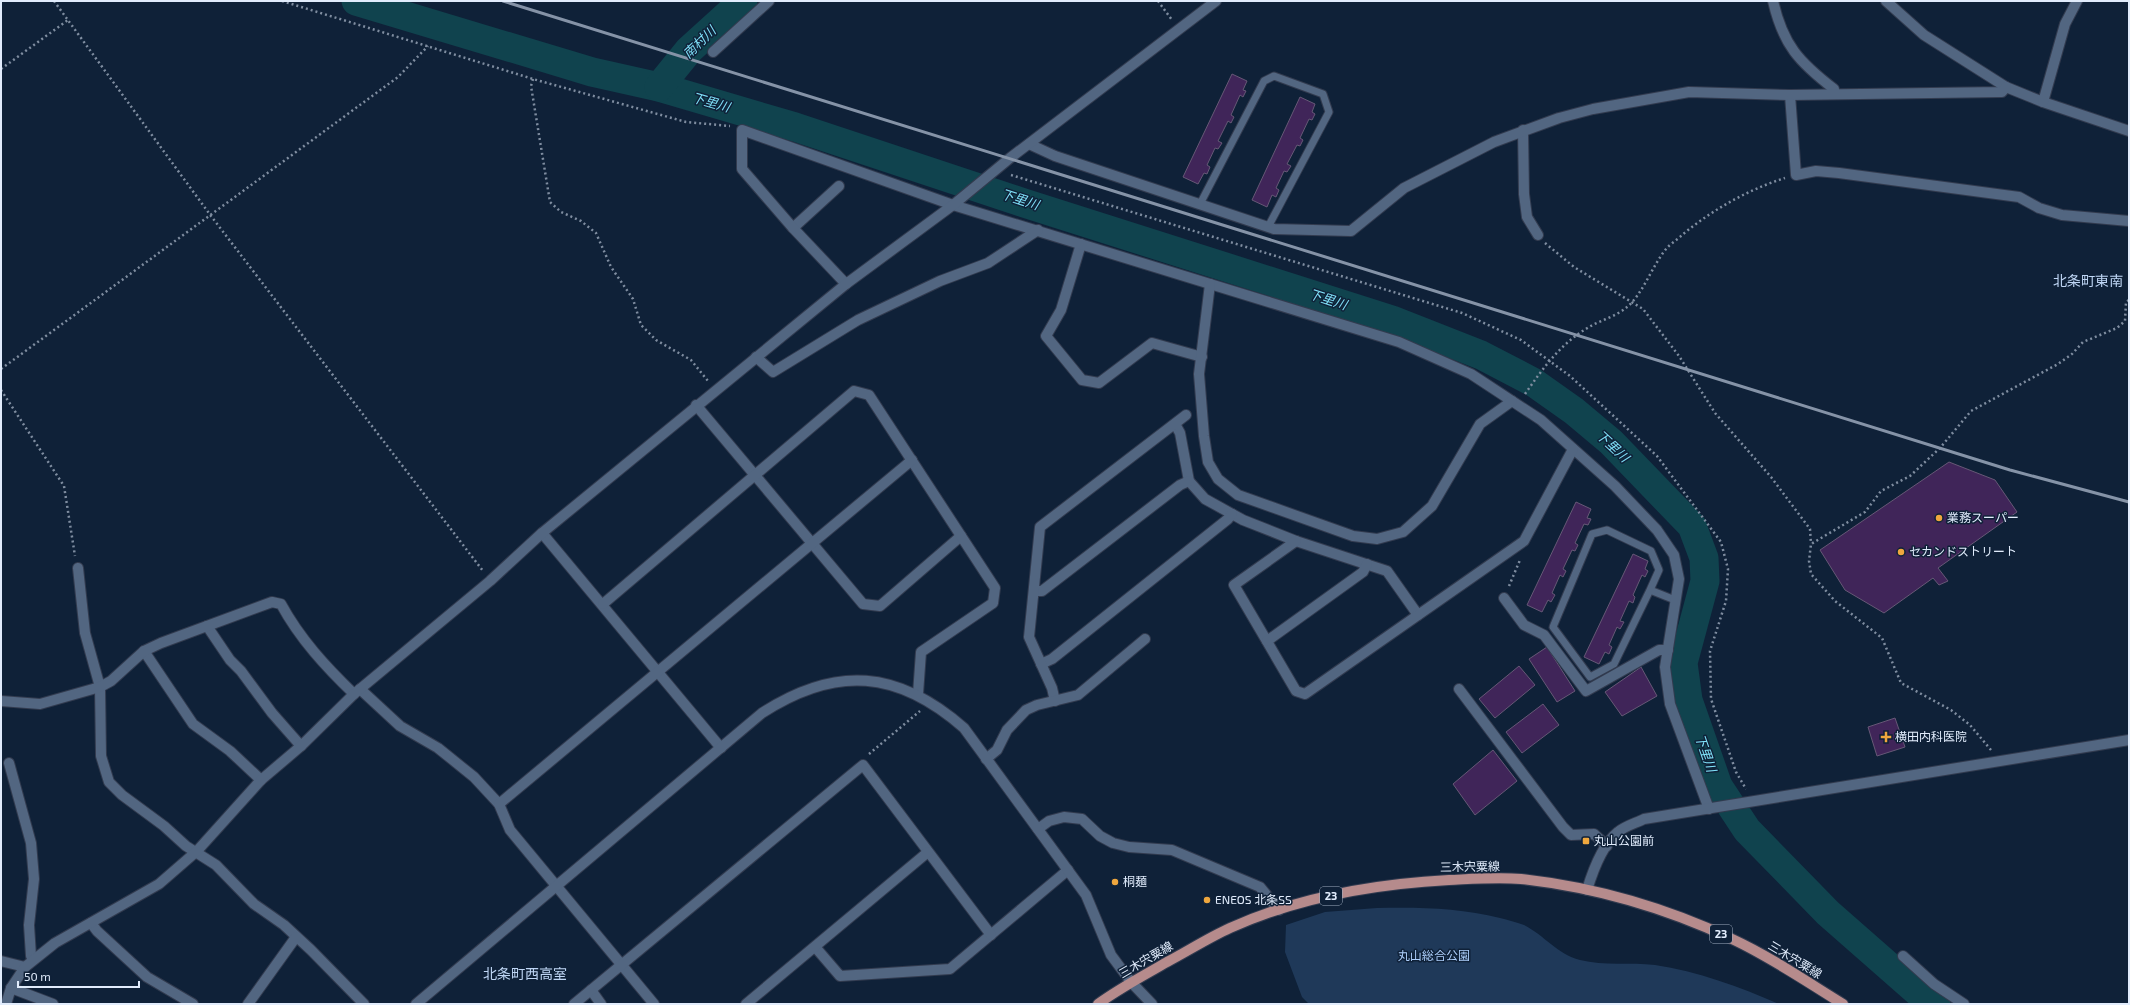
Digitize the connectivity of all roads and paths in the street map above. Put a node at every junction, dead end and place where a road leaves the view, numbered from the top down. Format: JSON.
{"nodes":[{"id":1,"x":54,"y":1,"type":"edge"},
{"id":2,"x":282,"y":1,"type":"edge"},
{"id":3,"x":769,"y":1,"type":"edge"},
{"id":4,"x":1158,"y":1,"type":"edge"},
{"id":5,"x":1216,"y":1,"type":"edge"},
{"id":6,"x":1773,"y":1,"type":"edge"},
{"id":7,"x":1886,"y":1,"type":"edge"},
{"id":8,"x":2077,"y":1,"type":"edge"},
{"id":9,"x":68,"y":20,"type":"junction"},
{"id":10,"x":1181,"y":29,"type":"junction"},
{"id":11,"x":428,"y":46,"type":"junction"},
{"id":12,"x":713,"y":52,"type":"dead end"},
{"id":13,"x":1,"y":69,"type":"edge"},
{"id":14,"x":533,"y":79,"type":"junction"},
{"id":15,"x":2006,"y":87,"type":"junction"},
{"id":16,"x":1834,"y":93,"type":"junction"},
{"id":17,"x":1790,"y":95,"type":"junction"},
{"id":18,"x":2043,"y":102,"type":"junction"},
{"id":19,"x":742,"y":130,"type":"junction"},
{"id":20,"x":1523,"y":130,"type":"junction"},
{"id":21,"x":2129,"y":130,"type":"edge"},
{"id":22,"x":1029,"y":144,"type":"junction"},
{"id":23,"x":994,"y":171,"type":"junction"},
{"id":24,"x":1796,"y":175,"type":"junction"},
{"id":25,"x":839,"y":186,"type":"dead end"},
{"id":26,"x":956,"y":203,"type":"junction"},
{"id":27,"x":1200,"y":204,"type":"junction"},
{"id":28,"x":211,"y":216,"type":"junction"},
{"id":29,"x":2129,"y":221,"type":"edge"},
{"id":30,"x":1268,"y":227,"type":"junction"},
{"id":31,"x":793,"y":228,"type":"junction"},
{"id":32,"x":1038,"y":230,"type":"junction"},
{"id":33,"x":1538,"y":235,"type":"joint"},
{"id":34,"x":1081,"y":244,"type":"junction"},
{"id":35,"x":846,"y":284,"type":"junction"},
{"id":36,"x":1210,"y":284,"type":"junction"},
{"id":37,"x":2129,"y":300,"type":"edge"},
{"id":38,"x":1631,"y":302,"type":"junction"},
{"id":39,"x":756,"y":356,"type":"junction"},
{"id":40,"x":1202,"y":357,"type":"junction"},
{"id":41,"x":1548,"y":360,"type":"junction"},
{"id":42,"x":1,"y":369,"type":"edge"},
{"id":43,"x":715,"y":389,"type":"junction"},
{"id":44,"x":1,"y":390,"type":"edge"},
{"id":45,"x":1515,"y":403,"type":"junction"},
{"id":46,"x":696,"y":405,"type":"junction"},
{"id":47,"x":1186,"y":415,"type":"dead end"},
{"id":48,"x":1175,"y":424,"type":"junction"},
{"id":49,"x":1573,"y":449,"type":"junction"},
{"id":50,"x":912,"y":460,"type":"junction"},
{"id":51,"x":756,"y":474,"type":"junction"},
{"id":52,"x":1189,"y":481,"type":"junction"},
{"id":53,"x":1232,"y":514,"type":"junction"},
{"id":54,"x":542,"y":533,"type":"junction"},
{"id":55,"x":961,"y":536,"type":"junction"},
{"id":56,"x":1296,"y":541,"type":"junction"},
{"id":57,"x":1522,"y":543,"type":"junction"},
{"id":58,"x":812,"y":544,"type":"junction"},
{"id":59,"x":1811,"y":544,"type":"junction"},
{"id":60,"x":1367,"y":564,"type":"junction"},
{"id":61,"x":78,"y":568,"type":"joint"},
{"id":62,"x":490,"y":581,"type":"junction"},
{"id":63,"x":1650,"y":590,"type":"junction"},
{"id":64,"x":1034,"y":591,"type":"junction"},
{"id":65,"x":1504,"y":598,"type":"joint"},
{"id":66,"x":1675,"y":600,"type":"junction"},
{"id":67,"x":603,"y":604,"type":"junction"},
{"id":68,"x":1418,"y":615,"type":"junction"},
{"id":69,"x":207,"y":626,"type":"junction"},
{"id":70,"x":1145,"y":639,"type":"dead end"},
{"id":71,"x":1267,"y":640,"type":"junction"},
{"id":72,"x":1668,"y":650,"type":"junction"},
{"id":73,"x":144,"y":651,"type":"junction"},
{"id":74,"x":1041,"y":664,"type":"junction"},
{"id":75,"x":659,"y":672,"type":"junction"},
{"id":76,"x":100,"y":687,"type":"junction"},
{"id":77,"x":1459,"y":690,"type":"dead end"},
{"id":78,"x":357,"y":692,"type":"junction"},
{"id":79,"x":918,"y":694,"type":"junction"},
{"id":80,"x":1,"y":701,"type":"edge"},
{"id":81,"x":1055,"y":701,"type":"junction"},
{"id":82,"x":931,"y":702,"type":"junction"},
{"id":83,"x":2129,"y":740,"type":"edge"},
{"id":84,"x":301,"y":746,"type":"junction"},
{"id":85,"x":721,"y":748,"type":"junction"},
{"id":86,"x":986,"y":759,"type":"junction"},
{"id":87,"x":1994,"y":762,"type":"junction"},
{"id":88,"x":10,"y":763,"type":"dead end"},
{"id":89,"x":863,"y":765,"type":"junction"},
{"id":90,"x":261,"y":780,"type":"junction"},
{"id":91,"x":1754,"y":802,"type":"junction"},
{"id":92,"x":499,"y":804,"type":"junction"},
{"id":93,"x":1709,"y":809,"type":"junction"},
{"id":94,"x":1038,"y":829,"type":"junction"},
{"id":95,"x":1607,"y":846,"type":"junction"},
{"id":96,"x":197,"y":851,"type":"junction"},
{"id":97,"x":928,"y":852,"type":"junction"},
{"id":98,"x":1068,"y":870,"type":"junction"},
{"id":99,"x":556,"y":886,"type":"junction"},
{"id":100,"x":1587,"y":890,"type":"junction"},
{"id":101,"x":1279,"y":910,"type":"junction"},
{"id":102,"x":91,"y":923,"type":"junction"},
{"id":103,"x":991,"y":935,"type":"junction"},
{"id":104,"x":296,"y":937,"type":"junction"},
{"id":105,"x":816,"y":948,"type":"junction"},
{"id":106,"x":1903,"y":956,"type":"dead end"},
{"id":107,"x":34,"y":959,"type":"junction"},
{"id":108,"x":1,"y":961,"type":"edge"},
{"id":109,"x":622,"y":965,"type":"junction"},
{"id":110,"x":25,"y":967,"type":"junction"},
{"id":111,"x":1131,"y":982,"type":"junction"},
{"id":112,"x":11,"y":988,"type":"junction"},
{"id":113,"x":591,"y":990,"type":"junction"},
{"id":114,"x":6,"y":1004,"type":"edge"},
{"id":115,"x":53,"y":1004,"type":"edge"},
{"id":116,"x":193,"y":1004,"type":"edge"},
{"id":117,"x":248,"y":1004,"type":"edge"},
{"id":118,"x":364,"y":1004,"type":"edge"},
{"id":119,"x":416,"y":1004,"type":"edge"},
{"id":120,"x":574,"y":1004,"type":"edge"},
{"id":121,"x":601,"y":1004,"type":"edge"},
{"id":122,"x":654,"y":1004,"type":"edge"},
{"id":123,"x":746,"y":1004,"type":"edge"},
{"id":124,"x":1098,"y":1004,"type":"edge"},
{"id":125,"x":1152,"y":1004,"type":"edge"},
{"id":126,"x":1843,"y":1004,"type":"edge"},
{"id":127,"x":1964,"y":1004,"type":"edge"}],
"edges":[{"from":1,"to":9,"type":"path"},
{"from":2,"to":11,"type":"path"},
{"from":3,"to":12,"type":"street"},
{"from":4,"to":10,"type":"path"},
{"from":5,"to":10,"type":"street"},
{"from":6,"to":16,"type":"street"},
{"from":7,"to":15,"type":"street"},
{"from":8,"to":18,"type":"street"},
{"from":9,"to":13,"type":"path"},
{"from":9,"to":28,"type":"path"},
{"from":10,"to":22,"type":"street"},
{"from":11,"to":14,"type":"path"},
{"from":11,"to":28,"type":"path"},
{"from":14,"to":19,"type":"path"},
{"from":14,"to":43,"type":"path"},
{"from":15,"to":16,"type":"street"},
{"from":15,"to":18,"type":"street"},
{"from":16,"to":17,"type":"street"},
{"from":17,"to":20,"type":"street"},
{"from":17,"to":24,"type":"street"},
{"from":18,"to":21,"type":"street"},
{"from":19,"to":26,"type":"street"},
{"from":19,"to":31,"type":"street"},
{"from":20,"to":30,"type":"street"},
{"from":20,"to":33,"type":"street"},
{"from":22,"to":23,"type":"street"},
{"from":22,"to":27,"type":"street"},
{"from":23,"to":26,"type":"street"},
{"from":23,"to":41,"type":"path"},
{"from":24,"to":29,"type":"street"},
{"from":24,"to":38,"type":"path"},
{"from":25,"to":31,"type":"street"},
{"from":26,"to":32,"type":"street"},
{"from":26,"to":35,"type":"street"},
{"from":27,"to":30,"type":"street"},
{"from":27,"to":30,"type":"lane"},
{"from":28,"to":42,"type":"path"},
{"from":28,"to":62,"type":"path"},
{"from":31,"to":35,"type":"street"},
{"from":32,"to":34,"type":"street"},
{"from":32,"to":39,"type":"street"},
{"from":33,"to":38,"type":"path"},
{"from":34,"to":36,"type":"street"},
{"from":34,"to":40,"type":"street"},
{"from":35,"to":39,"type":"street"},
{"from":36,"to":40,"type":"street"},
{"from":36,"to":45,"type":"street"},
{"from":37,"to":59,"type":"path"},
{"from":38,"to":41,"type":"path"},
{"from":38,"to":59,"type":"path"},
{"from":39,"to":43,"type":"street"},
{"from":40,"to":45,"type":"street"},
{"from":41,"to":45,"type":"path"},
{"from":41,"to":91,"type":"path"},
{"from":43,"to":46,"type":"street"},
{"from":44,"to":61,"type":"path"},
{"from":45,"to":49,"type":"street"},
{"from":46,"to":51,"type":"street"},
{"from":46,"to":54,"type":"street"},
{"from":47,"to":48,"type":"street"},
{"from":48,"to":52,"type":"street"},
{"from":48,"to":64,"type":"street"},
{"from":49,"to":57,"type":"street"},
{"from":49,"to":66,"type":"street"},
{"from":50,"to":51,"type":"street"},
{"from":50,"to":55,"type":"street"},
{"from":50,"to":58,"type":"street"},
{"from":51,"to":58,"type":"street"},
{"from":51,"to":67,"type":"street"},
{"from":52,"to":53,"type":"street"},
{"from":52,"to":64,"type":"street"},
{"from":53,"to":56,"type":"street"},
{"from":53,"to":74,"type":"street"},
{"from":54,"to":62,"type":"street"},
{"from":54,"to":67,"type":"street"},
{"from":55,"to":58,"type":"street"},
{"from":55,"to":79,"type":"street"},
{"from":56,"to":60,"type":"street"},
{"from":56,"to":71,"type":"street"},
{"from":57,"to":65,"type":"path"},
{"from":57,"to":68,"type":"street"},
{"from":58,"to":75,"type":"street"},
{"from":59,"to":87,"type":"path"},
{"from":60,"to":68,"type":"street"},
{"from":60,"to":71,"type":"street"},
{"from":61,"to":76,"type":"street"},
{"from":62,"to":78,"type":"street"},
{"from":63,"to":63,"type":"lane"},
{"from":63,"to":66,"type":"lane"},
{"from":64,"to":74,"type":"street"},
{"from":65,"to":72,"type":"street"},
{"from":66,"to":72,"type":"street"},
{"from":67,"to":75,"type":"street"},
{"from":68,"to":71,"type":"street"},
{"from":69,"to":73,"type":"street"},
{"from":69,"to":78,"type":"street"},
{"from":69,"to":84,"type":"street"},
{"from":70,"to":81,"type":"street"},
{"from":72,"to":93,"type":"street"},
{"from":73,"to":76,"type":"street"},
{"from":73,"to":90,"type":"street"},
{"from":74,"to":81,"type":"street"},
{"from":75,"to":85,"type":"street"},
{"from":75,"to":92,"type":"street"},
{"from":76,"to":80,"type":"street"},
{"from":76,"to":96,"type":"street"},
{"from":77,"to":95,"type":"street"},
{"from":78,"to":84,"type":"street"},
{"from":78,"to":92,"type":"street"},
{"from":79,"to":82,"type":"street"},
{"from":79,"to":85,"type":"street"},
{"from":81,"to":86,"type":"street"},
{"from":82,"to":86,"type":"street"},
{"from":82,"to":89,"type":"path"},
{"from":83,"to":87,"type":"street"},
{"from":84,"to":90,"type":"street"},
{"from":85,"to":99,"type":"street"},
{"from":86,"to":94,"type":"street"},
{"from":87,"to":91,"type":"street"},
{"from":88,"to":107,"type":"street"},
{"from":89,"to":97,"type":"street"},
{"from":89,"to":109,"type":"street"},
{"from":90,"to":96,"type":"street"},
{"from":91,"to":93,"type":"street"},
{"from":92,"to":99,"type":"street"},
{"from":93,"to":95,"type":"street"},
{"from":94,"to":98,"type":"street"},
{"from":94,"to":101,"type":"street"},
{"from":95,"to":100,"type":"street"},
{"from":96,"to":102,"type":"street"},
{"from":96,"to":104,"type":"street"},
{"from":97,"to":103,"type":"street"},
{"from":97,"to":105,"type":"street"},
{"from":98,"to":103,"type":"street"},
{"from":98,"to":111,"type":"street"},
{"from":99,"to":109,"type":"street"},
{"from":99,"to":119,"type":"street"},
{"from":100,"to":101,"type":"main road","name":"三木宍粟線","number":"23"},
{"from":100,"to":126,"type":"main road","name":"三木宍粟線","number":"23"},
{"from":101,"to":111,"type":"main road","name":"三木宍粟線","number":"23"},
{"from":102,"to":107,"type":"street"},
{"from":102,"to":116,"type":"street"},
{"from":103,"to":105,"type":"street"},
{"from":104,"to":117,"type":"street"},
{"from":104,"to":118,"type":"street"},
{"from":105,"to":123,"type":"street"},
{"from":106,"to":127,"type":"street"},
{"from":107,"to":110,"type":"street"},
{"from":108,"to":110,"type":"street"},
{"from":109,"to":113,"type":"street"},
{"from":109,"to":122,"type":"street"},
{"from":110,"to":112,"type":"street"},
{"from":111,"to":124,"type":"main road","name":"三木宍粟線","number":"23"},
{"from":111,"to":125,"type":"street"},
{"from":112,"to":114,"type":"street"},
{"from":112,"to":115,"type":"street"},
{"from":113,"to":120,"type":"street"},
{"from":113,"to":121,"type":"street"}]}
